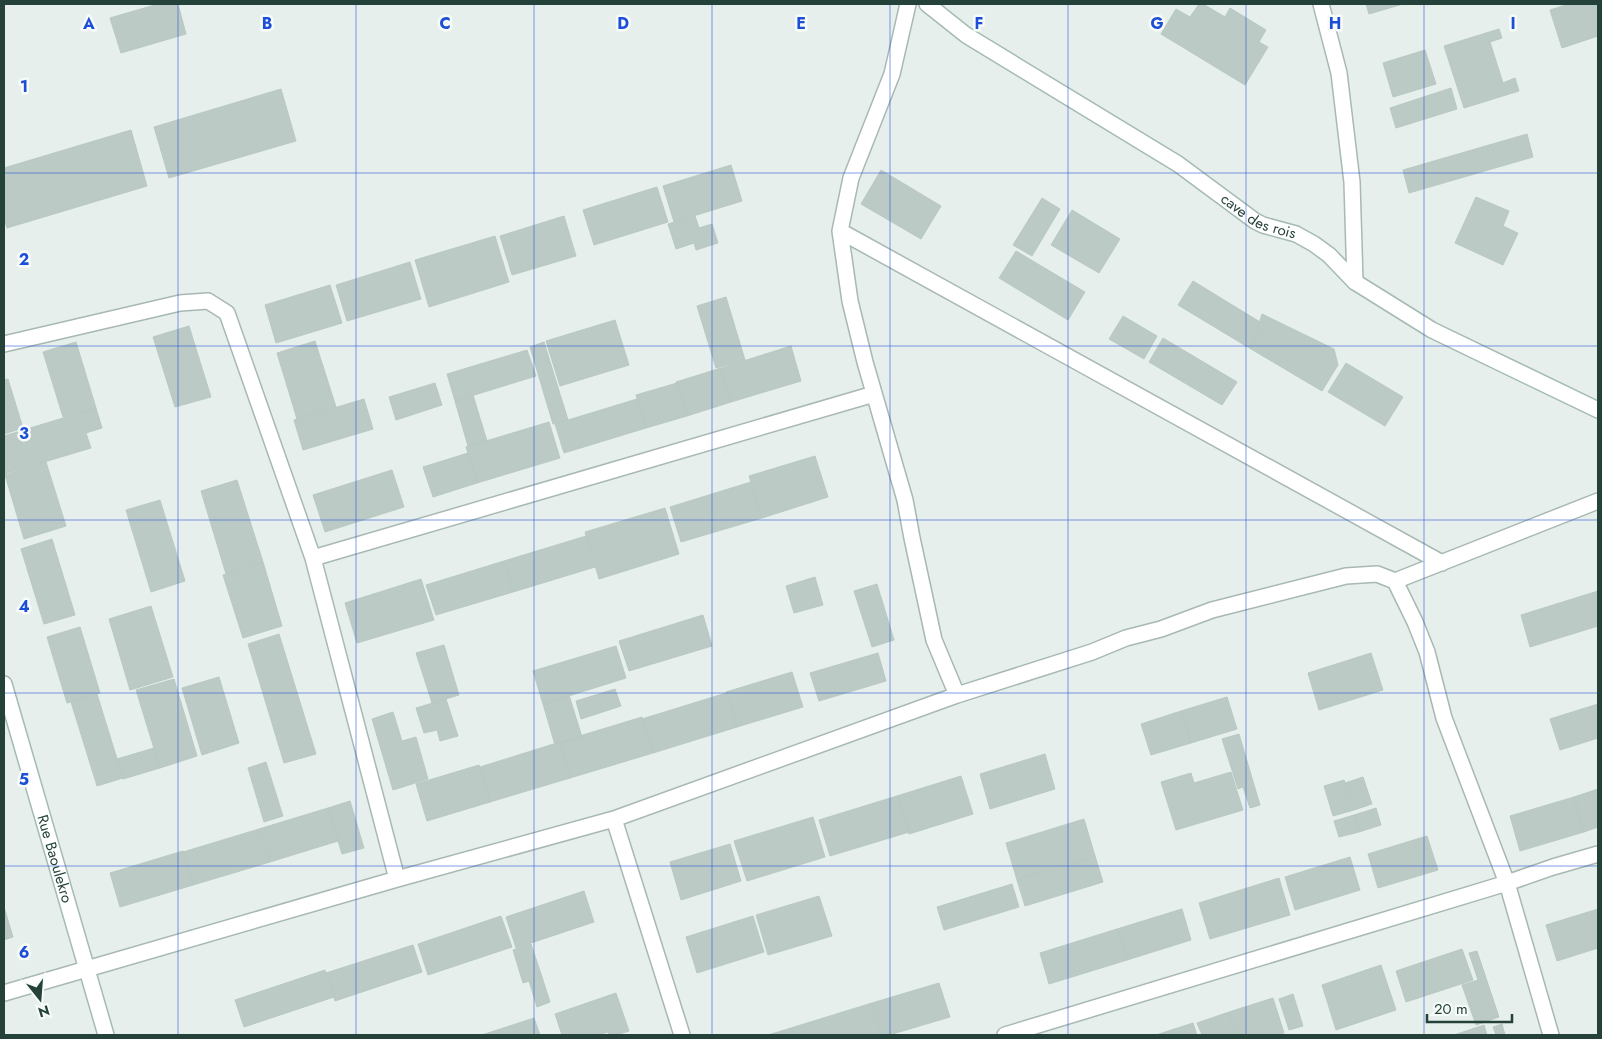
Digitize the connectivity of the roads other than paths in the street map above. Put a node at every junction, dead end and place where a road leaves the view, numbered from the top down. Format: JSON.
{"nodes":[{"id":1,"x":908,"y":4,"type":"edge"},
{"id":2,"x":927,"y":4,"type":"edge"},
{"id":3,"x":1321,"y":4,"type":"edge"},
{"id":4,"x":840,"y":231,"type":"junction"},
{"id":5,"x":1355,"y":282,"type":"junction"},
{"id":6,"x":4,"y":344,"type":"edge"},
{"id":7,"x":874,"y":394,"type":"junction"},
{"id":8,"x":1598,"y":410,"type":"edge"},
{"id":9,"x":1598,"y":500,"type":"edge"},
{"id":10,"x":312,"y":558,"type":"junction"},
{"id":11,"x":1442,"y":562,"type":"junction"},
{"id":12,"x":1395,"y":581,"type":"junction"},
{"id":13,"x":4,"y":684,"type":"edge"},
{"id":14,"x":957,"y":696,"type":"junction"},
{"id":15,"x":614,"y":818,"type":"junction"},
{"id":16,"x":1598,"y":854,"type":"edge"},
{"id":17,"x":397,"y":879,"type":"junction"},
{"id":18,"x":1507,"y":883,"type":"junction"},
{"id":19,"x":87,"y":968,"type":"junction"},
{"id":20,"x":4,"y":993,"type":"edge"},
{"id":21,"x":106,"y":1035,"type":"edge"},
{"id":22,"x":682,"y":1035,"type":"edge"},
{"id":23,"x":1005,"y":1035,"type":"edge"},
{"id":24,"x":1551,"y":1035,"type":"edge"}],
"edges":[{"from":1,"to":4,"type":"street"},
{"from":2,"to":5,"type":"street","name":"cave des rois"},
{"from":3,"to":5,"type":"street"},
{"from":4,"to":7,"type":"street"},
{"from":4,"to":11,"type":"street"},
{"from":5,"to":8,"type":"street","name":"cave des rois"},
{"from":6,"to":10,"type":"street"},
{"from":7,"to":10,"type":"street"},
{"from":7,"to":14,"type":"street"},
{"from":9,"to":11,"type":"street"},
{"from":10,"to":17,"type":"street"},
{"from":11,"to":12,"type":"street"},
{"from":12,"to":14,"type":"street"},
{"from":12,"to":18,"type":"street"},
{"from":13,"to":19,"type":"street","name":"Rue Baoulekro"},
{"from":14,"to":15,"type":"street"},
{"from":15,"to":17,"type":"street"},
{"from":15,"to":22,"type":"street"},
{"from":16,"to":18,"type":"street"},
{"from":17,"to":19,"type":"street"},
{"from":18,"to":23,"type":"street"},
{"from":18,"to":24,"type":"street"},
{"from":19,"to":20,"type":"street"},
{"from":19,"to":21,"type":"street","name":"Rue Baoulekro"}]}
